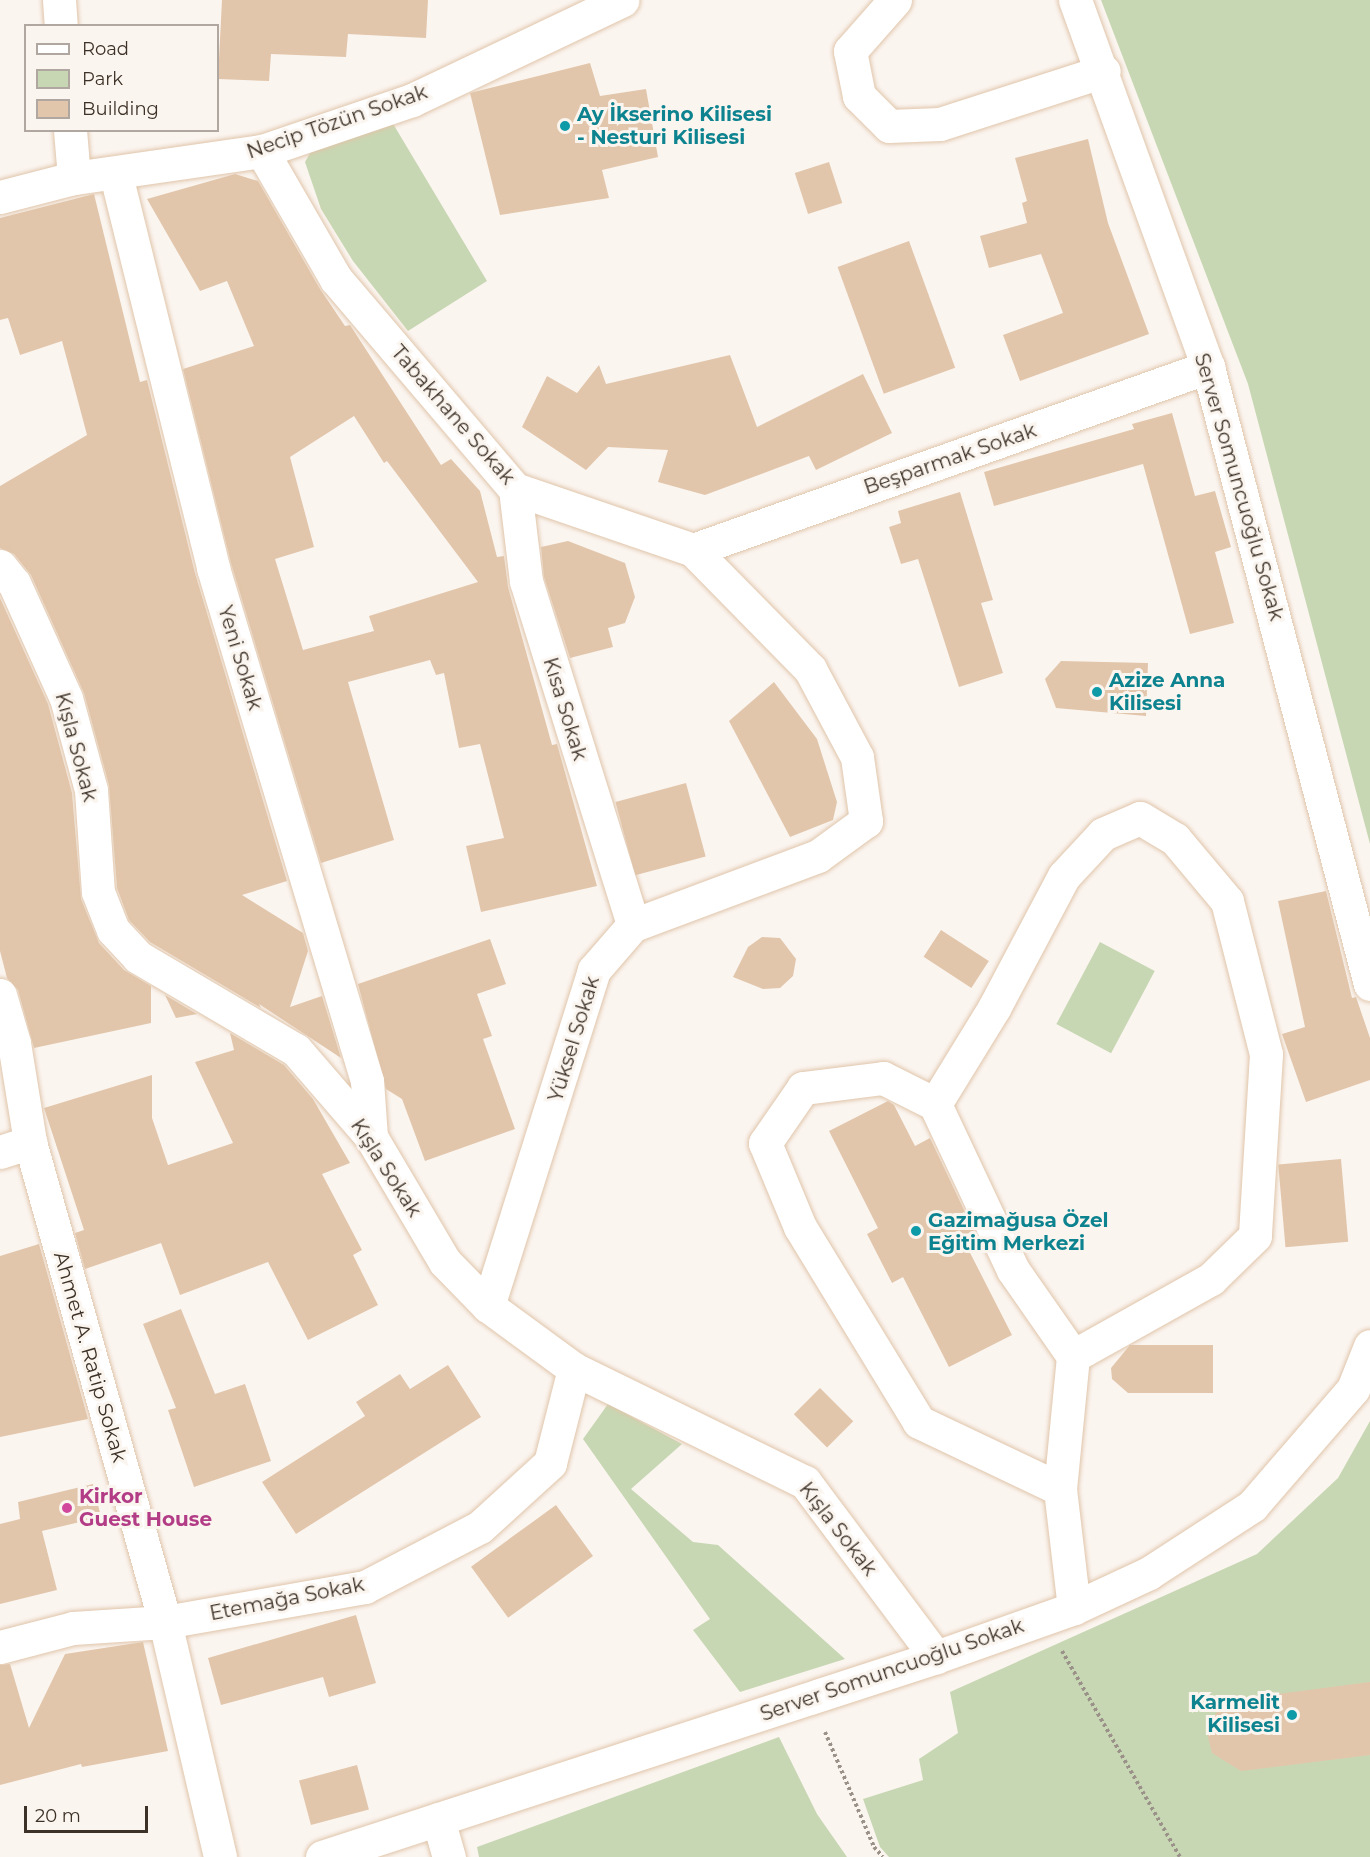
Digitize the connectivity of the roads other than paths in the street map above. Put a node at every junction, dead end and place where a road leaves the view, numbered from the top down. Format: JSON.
{"nodes":[{"id":1,"x":59,"y":0,"type":"edge"},
{"id":2,"x":623,"y":0,"type":"edge"},
{"id":3,"x":895,"y":0,"type":"edge"},
{"id":4,"x":1075,"y":0,"type":"edge"},
{"id":5,"x":61,"y":24,"type":"edge"},
{"id":6,"x":1104,"y":71,"type":"junction"},
{"id":7,"x":70,"y":132,"type":"edge"},
{"id":8,"x":262,"y":151,"type":"junction"},
{"id":9,"x":116,"y":175,"type":"junction"},
{"id":10,"x":74,"y":178,"type":"junction"},
{"id":11,"x":0,"y":197,"type":"edge"},
{"id":12,"x":1208,"y":368,"type":"junction"},
{"id":13,"x":515,"y":489,"type":"junction"},
{"id":14,"x":693,"y":550,"type":"junction"},
{"id":15,"x":0,"y":566,"type":"edge"},
{"id":16,"x":866,"y":821,"type":"joint"},
{"id":17,"x":633,"y":925,"type":"junction"},
{"id":18,"x":1370,"y":984,"type":"edge"},
{"id":19,"x":0,"y":995,"type":"edge"},
{"id":20,"x":935,"y":1104,"type":"junction"},
{"id":21,"x":371,"y":1137,"type":"junction"},
{"id":22,"x":15,"y":1147,"type":"edge"},
{"id":23,"x":488,"y":1306,"type":"junction"},
{"id":24,"x":1370,"y":1346,"type":"edge"},
{"id":25,"x":1073,"y":1356,"type":"junction"},
{"id":26,"x":574,"y":1369,"type":"junction"},
{"id":27,"x":1060,"y":1489,"type":"junction"},
{"id":28,"x":1074,"y":1608,"type":"junction"},
{"id":29,"x":165,"y":1622,"type":"junction"},
{"id":30,"x":0,"y":1647,"type":"edge"},
{"id":31,"x":936,"y":1657,"type":"junction"},
{"id":32,"x":438,"y":1819,"type":"junction"},
{"id":33,"x":219,"y":1857,"type":"edge"},
{"id":34,"x":322,"y":1857,"type":"edge"},
{"id":35,"x":449,"y":1857,"type":"edge"}],
"edges":[{"from":1,"to":5,"type":"street"},
{"from":2,"to":8,"type":"street","name":"Necip Tözün Sokak"},
{"from":3,"to":6,"type":"street"},
{"from":4,"to":6,"type":"street","name":"Server Somuncuoğlu Sokak"},
{"from":6,"to":12,"type":"street","name":"Server Somuncuoğlu Sokak"},
{"from":7,"to":10,"type":"street"},
{"from":8,"to":9,"type":"street","name":"Necip Tözün Sokak"},
{"from":8,"to":13,"type":"street","name":"Tabakhane Sokak"},
{"from":9,"to":10,"type":"street","name":"Necip Tözün Sokak"},
{"from":9,"to":21,"type":"street","name":"Yeni Sokak"},
{"from":10,"to":11,"type":"street","name":"Necip Tözün Sokak"},
{"from":12,"to":14,"type":"street","name":"Beşparmak Sokak"},
{"from":12,"to":18,"type":"street","name":"Server Somuncuoğlu Sokak"},
{"from":13,"to":14,"type":"street","name":"Tabakhane Sokak"},
{"from":13,"to":17,"type":"street","name":"Kısa Sokak"},
{"from":14,"to":16,"type":"street","name":"Tabakhane Sokak"},
{"from":15,"to":21,"type":"street","name":"Kışla Sokak"},
{"from":16,"to":17,"type":"street","name":"Yüksel Sokak"},
{"from":17,"to":23,"type":"street","name":"Yüksel Sokak"},
{"from":19,"to":22,"type":"street","name":"Ahmet A. Ratip Sokak"},
{"from":20,"to":25,"type":"street"},
{"from":20,"to":25,"type":"street"},
{"from":20,"to":27,"type":"street"},
{"from":21,"to":23,"type":"street","name":"Kışla Sokak"},
{"from":22,"to":29,"type":"street","name":"Ahmet A. Ratip Sokak"},
{"from":23,"to":26,"type":"street","name":"Kışla Sokak"},
{"from":24,"to":28,"type":"street","name":"Server Somuncuoğlu Sokak"},
{"from":25,"to":27,"type":"street"},
{"from":26,"to":29,"type":"street","name":"Etemağa Sokak"},
{"from":26,"to":31,"type":"street","name":"Kışla Sokak"},
{"from":27,"to":28,"type":"street"},
{"from":28,"to":31,"type":"street","name":"Server Somuncuoğlu Sokak"},
{"from":29,"to":30,"type":"street","name":"Etemağa Sokak"},
{"from":29,"to":33,"type":"street","name":"Ahmet A. Ratip Sokak"},
{"from":31,"to":32,"type":"street","name":"Server Somuncuoğlu Sokak"},
{"from":32,"to":34,"type":"street","name":"Server Somuncuoğlu Sokak"},
{"from":32,"to":35,"type":"street"}]}
